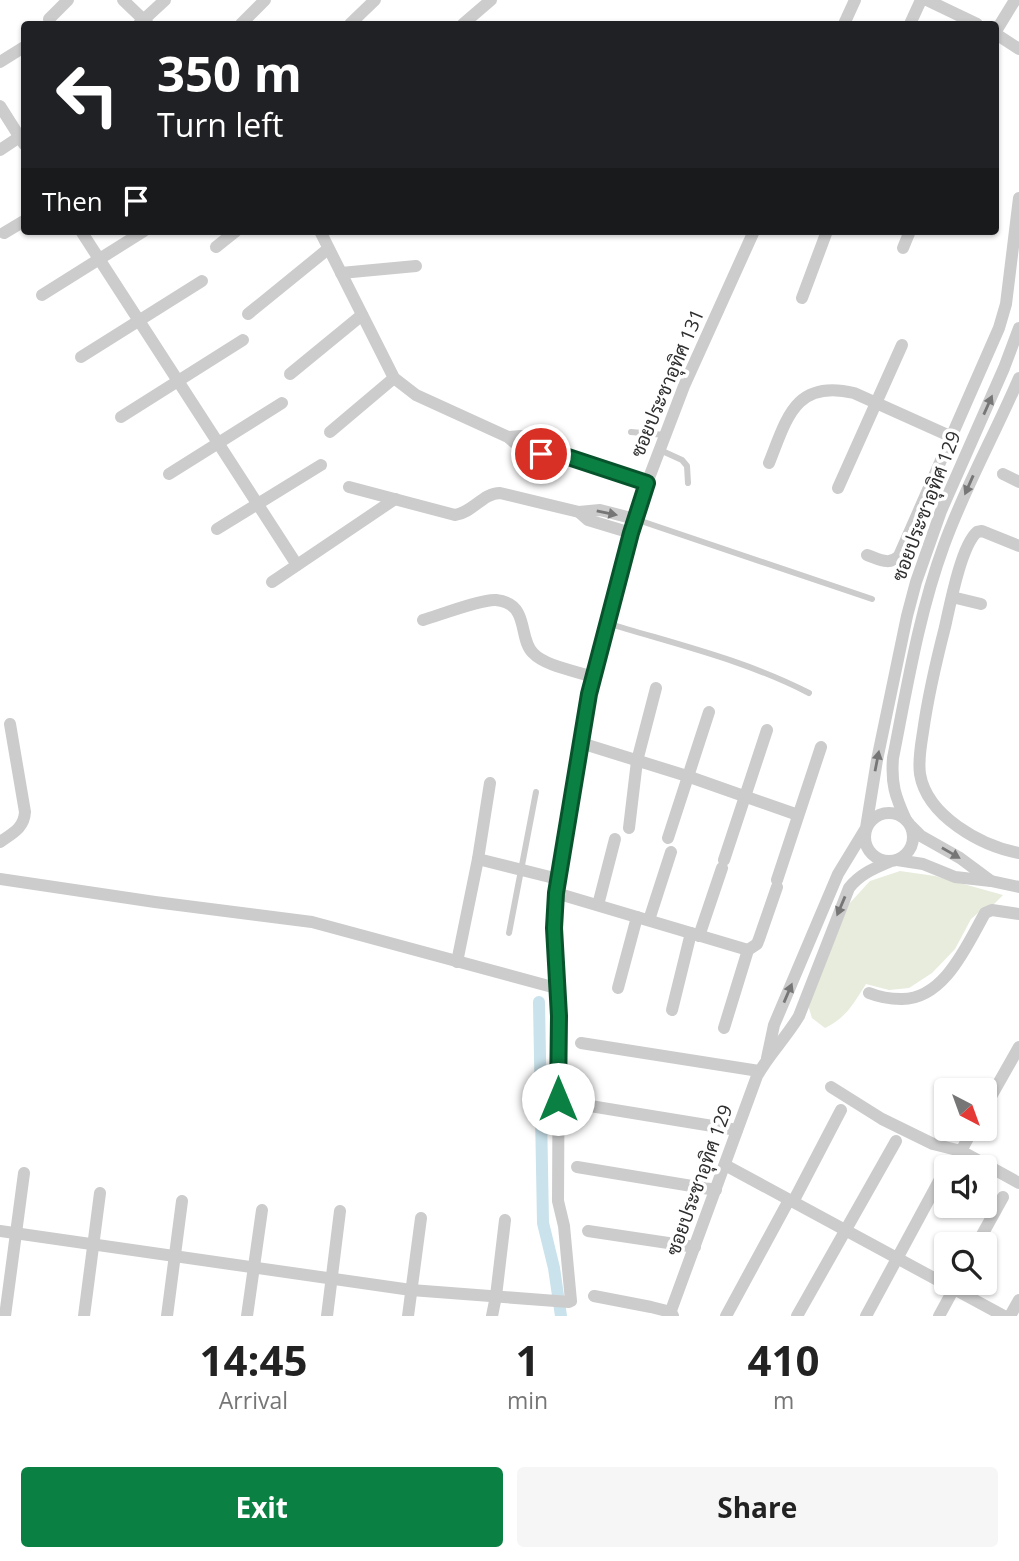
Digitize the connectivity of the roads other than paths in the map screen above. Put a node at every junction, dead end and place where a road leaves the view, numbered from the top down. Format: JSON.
{"nodes":[{"id":1,"x":68,"y":0,"type":"edge"},
{"id":2,"x":123,"y":0,"type":"edge"},
{"id":3,"x":164,"y":0,"type":"edge"},
{"id":4,"x":265,"y":0,"type":"edge"},
{"id":5,"x":375,"y":0,"type":"edge"},
{"id":6,"x":491,"y":0,"type":"edge"},
{"id":7,"x":855,"y":0,"type":"edge"},
{"id":8,"x":921,"y":0,"type":"edge"},
{"id":9,"x":927,"y":0,"type":"edge"},
{"id":10,"x":1015,"y":0,"type":"edge"},
{"id":11,"x":49,"y":19,"type":"dead end"},
{"id":12,"x":142,"y":21,"type":"edge"},
{"id":13,"x":146,"y":21,"type":"edge"},
{"id":14,"x":244,"y":21,"type":"edge"},
{"id":15,"x":353,"y":21,"type":"edge"},
{"id":16,"x":466,"y":21,"type":"edge"},
{"id":17,"x":845,"y":21,"type":"edge"},
{"id":18,"x":911,"y":21,"type":"edge"},
{"id":19,"x":971,"y":21,"type":"edge"},
{"id":20,"x":999,"y":28,"type":"edge"},
{"id":21,"x":999,"y":35,"type":"edge"},
{"id":22,"x":21,"y":49,"type":"edge"},
{"id":23,"x":1019,"y":49,"type":"edge"},
{"id":24,"x":0,"y":62,"type":"edge"},
{"id":25,"x":0,"y":106,"type":"edge"},
{"id":26,"x":21,"y":135,"type":"edge"},
{"id":27,"x":21,"y":139,"type":"edge"},
{"id":28,"x":0,"y":150,"type":"edge"},
{"id":29,"x":1019,"y":198,"type":"edge"},
{"id":30,"x":21,"y":222,"type":"edge"},
{"id":31,"x":4,"y":233,"type":"dead end"},
{"id":32,"x":84,"y":235,"type":"edge"},
{"id":33,"x":138,"y":235,"type":"edge"},
{"id":34,"x":231,"y":235,"type":"edge"},
{"id":35,"x":322,"y":235,"type":"edge"},
{"id":36,"x":752,"y":235,"type":"edge"},
{"id":37,"x":826,"y":235,"type":"edge"},
{"id":38,"x":908,"y":235,"type":"edge"},
{"id":39,"x":216,"y":247,"type":"dead end"},
{"id":40,"x":903,"y":248,"type":"dead end"},
{"id":41,"x":328,"y":249,"type":"junction"},
{"id":42,"x":99,"y":259,"type":"junction"},
{"id":43,"x":416,"y":266,"type":"dead end"},
{"id":44,"x":341,"y":272,"type":"junction"},
{"id":45,"x":202,"y":281,"type":"dead end"},
{"id":46,"x":42,"y":295,"type":"dead end"},
{"id":47,"x":802,"y":298,"type":"dead end"},
{"id":48,"x":248,"y":314,"type":"dead end"},
{"id":49,"x":362,"y":315,"type":"junction"},
{"id":50,"x":139,"y":321,"type":"junction"},
{"id":51,"x":1019,"y":328,"type":"edge"},
{"id":52,"x":243,"y":340,"type":"dead end"},
{"id":53,"x":902,"y":345,"type":"dead end"},
{"id":54,"x":81,"y":357,"type":"dead end"},
{"id":55,"x":289,"y":374,"type":"dead end"},
{"id":56,"x":394,"y":378,"type":"junction"},
{"id":57,"x":1019,"y":378,"type":"edge"},
{"id":58,"x":178,"y":382,"type":"junction"},
{"id":59,"x":876,"y":402,"type":"junction"},
{"id":60,"x":282,"y":403,"type":"dead end"},
{"id":61,"x":121,"y":417,"type":"dead end"},
{"id":62,"x":330,"y":432,"type":"dead end"},
{"id":63,"x":631,"y":432,"type":"dead end"},
{"id":64,"x":976,"y":432,"type":"junction"},
{"id":65,"x":665,"y":435,"type":"junction"},
{"id":66,"x":952,"y":437,"type":"junction"},
{"id":67,"x":991,"y":437,"type":"junction"},
{"id":68,"x":218,"y":443,"type":"junction"},
{"id":69,"x":660,"y":450,"type":"junction"},
{"id":70,"x":769,"y":463,"type":"dead end"},
{"id":71,"x":321,"y":465,"type":"dead end"},
{"id":72,"x":169,"y":474,"type":"dead end"},
{"id":73,"x":1003,"y":474,"type":"dead end"},
{"id":74,"x":1019,"y":482,"type":"edge"},
{"id":75,"x":647,"y":483,"type":"junction"},
{"id":76,"x":688,"y":483,"type":"dead end"},
{"id":77,"x":349,"y":487,"type":"dead end"},
{"id":78,"x":838,"y":488,"type":"dead end"},
{"id":79,"x":395,"y":499,"type":"junction"},
{"id":80,"x":257,"y":504,"type":"junction"},
{"id":81,"x":579,"y":512,"type":"junction"},
{"id":82,"x":635,"y":519,"type":"junction"},
{"id":83,"x":217,"y":529,"type":"dead end"},
{"id":84,"x":631,"y":533,"type":"junction"},
{"id":85,"x":1019,"y":546,"type":"edge"},
{"id":86,"x":867,"y":555,"type":"dead end"},
{"id":87,"x":297,"y":565,"type":"junction"},
{"id":88,"x":272,"y":582,"type":"dead end"},
{"id":89,"x":952,"y":597,"type":"junction"},
{"id":90,"x":872,"y":599,"type":"dead end"},
{"id":91,"x":981,"y":604,"type":"dead end"},
{"id":92,"x":423,"y":620,"type":"dead end"},
{"id":93,"x":607,"y":623,"type":"junction"},
{"id":94,"x":593,"y":677,"type":"junction"},
{"id":95,"x":656,"y":688,"type":"dead end"},
{"id":96,"x":808,"y":693,"type":"dead end"},
{"id":97,"x":709,"y":712,"type":"dead end"},
{"id":98,"x":10,"y":724,"type":"dead end"},
{"id":99,"x":767,"y":730,"type":"dead end"},
{"id":100,"x":581,"y":743,"type":"junction"},
{"id":101,"x":821,"y":747,"type":"dead end"},
{"id":102,"x":637,"y":761,"type":"junction"},
{"id":103,"x":687,"y":776,"type":"junction"},
{"id":104,"x":490,"y":783,"type":"dead end"},
{"id":105,"x":536,"y":792,"type":"dead end"},
{"id":106,"x":746,"y":796,"type":"junction"},
{"id":107,"x":797,"y":815,"type":"junction"},
{"id":108,"x":908,"y":823,"type":"junction"},
{"id":109,"x":629,"y":828,"type":"dead end"},
{"id":110,"x":866,"y":828,"type":"junction"},
{"id":111,"x":668,"y":838,"type":"dead end"},
{"id":112,"x":615,"y":839,"type":"dead end"},
{"id":113,"x":0,"y":842,"type":"edge"},
{"id":114,"x":671,"y":852,"type":"dead end"},
{"id":115,"x":1019,"y":853,"type":"edge"},
{"id":116,"x":478,"y":859,"type":"junction"},
{"id":117,"x":893,"y":861,"type":"junction"},
{"id":118,"x":521,"y":870,"type":"junction"},
{"id":119,"x":0,"y":879,"type":"edge"},
{"id":120,"x":558,"y":880,"type":"junction"},
{"id":121,"x":991,"y":881,"type":"junction"},
{"id":122,"x":1019,"y":887,"type":"edge"},
{"id":123,"x":556,"y":893,"type":"junction"},
{"id":124,"x":597,"y":905,"type":"junction"},
{"id":125,"x":1019,"y":914,"type":"edge"},
{"id":126,"x":643,"y":918,"type":"junction"},
{"id":127,"x":509,"y":933,"type":"dead end"},
{"id":128,"x":695,"y":934,"type":"junction"},
{"id":129,"x":748,"y":950,"type":"junction"},
{"id":130,"x":457,"y":962,"type":"junction"},
{"id":131,"x":556,"y":988,"type":"junction"},
{"id":132,"x":618,"y":988,"type":"dead end"},
{"id":133,"x":869,"y":993,"type":"dead end"},
{"id":134,"x":672,"y":1010,"type":"dead end"},
{"id":135,"x":724,"y":1028,"type":"dead end"},
{"id":136,"x":582,"y":1043,"type":"dead end"},
{"id":137,"x":1019,"y":1047,"type":"edge"},
{"id":138,"x":767,"y":1058,"type":"junction"},
{"id":139,"x":759,"y":1072,"type":"junction"},
{"id":140,"x":998,"y":1084,"type":"edge"},
{"id":141,"x":831,"y":1087,"type":"dead end"},
{"id":142,"x":578,"y":1104,"type":"dead end"},
{"id":143,"x":842,"y":1110,"type":"dead end"},
{"id":144,"x":737,"y":1130,"type":"junction"},
{"id":145,"x":896,"y":1141,"type":"dead end"},
{"id":146,"x":966,"y":1141,"type":"edge"},
{"id":147,"x":961,"y":1151,"type":"junction"},
{"id":148,"x":725,"y":1165,"type":"junction"},
{"id":149,"x":577,"y":1167,"type":"dead end"},
{"id":150,"x":24,"y":1174,"type":"dead end"},
{"id":151,"x":1019,"y":1183,"type":"edge"},
{"id":152,"x":934,"y":1190,"type":"edge"},
{"id":153,"x":716,"y":1191,"type":"junction"},
{"id":154,"x":100,"y":1193,"type":"dead end"},
{"id":155,"x":1003,"y":1197,"type":"dead end"},
{"id":156,"x":182,"y":1201,"type":"dead end"},
{"id":157,"x":791,"y":1201,"type":"junction"},
{"id":158,"x":262,"y":1210,"type":"dead end"},
{"id":159,"x":340,"y":1211,"type":"dead end"},
{"id":160,"x":421,"y":1218,"type":"dead end"},
{"id":161,"x":505,"y":1220,"type":"dead end"},
{"id":162,"x":846,"y":1230,"type":"junction"},
{"id":163,"x":0,"y":1231,"type":"edge"},
{"id":164,"x":588,"y":1231,"type":"dead end"},
{"id":165,"x":984,"y":1232,"type":"edge"},
{"id":166,"x":17,"y":1233,"type":"junction"},
{"id":167,"x":94,"y":1244,"type":"junction"},
{"id":168,"x":695,"y":1247,"type":"junction"},
{"id":169,"x":174,"y":1255,"type":"junction"},
{"id":170,"x":897,"y":1258,"type":"junction"},
{"id":171,"x":255,"y":1267,"type":"junction"},
{"id":172,"x":934,"y":1276,"type":"edge"},
{"id":173,"x":5,"y":1278,"type":"edge"},
{"id":174,"x":332,"y":1278,"type":"junction"},
{"id":175,"x":411,"y":1290,"type":"junction"},
{"id":176,"x":950,"y":1295,"type":"edge"},
{"id":177,"x":970,"y":1295,"type":"edge"},
{"id":178,"x":496,"y":1296,"type":"junction"},
{"id":179,"x":594,"y":1296,"type":"dead end"},
{"id":180,"x":1019,"y":1300,"type":"edge"},
{"id":181,"x":671,"y":1315,"type":"edge"},
{"id":182,"x":5,"y":1316,"type":"edge"},
{"id":183,"x":84,"y":1316,"type":"edge"},
{"id":184,"x":167,"y":1316,"type":"edge"},
{"id":185,"x":247,"y":1316,"type":"edge"},
{"id":186,"x":327,"y":1316,"type":"edge"},
{"id":187,"x":408,"y":1316,"type":"edge"},
{"id":188,"x":492,"y":1316,"type":"edge"},
{"id":189,"x":726,"y":1316,"type":"edge"},
{"id":190,"x":797,"y":1316,"type":"edge"},
{"id":191,"x":866,"y":1316,"type":"edge"},
{"id":192,"x":939,"y":1316,"type":"edge"},
{"id":193,"x":1004,"y":1316,"type":"edge"},
{"id":194,"x":1010,"y":1316,"type":"edge"}],
"edges":[{"from":1,"to":11,"type":"street"},
{"from":2,"to":12,"type":"street"},
{"from":3,"to":13,"type":"street"},
{"from":4,"to":14,"type":"street"},
{"from":5,"to":15,"type":"street"},
{"from":6,"to":16,"type":"street"},
{"from":7,"to":17,"type":"street"},
{"from":8,"to":18,"type":"street"},
{"from":9,"to":19,"type":"street"},
{"from":10,"to":20,"type":"street"},
{"from":21,"to":23,"type":"street"},
{"from":22,"to":24,"type":"street"},
{"from":25,"to":26,"type":"street"},
{"from":27,"to":28,"type":"street"},
{"from":29,"to":66,"type":"street"},
{"from":30,"to":31,"type":"street"},
{"from":32,"to":42,"type":"street"},
{"from":33,"to":42,"type":"street"},
{"from":34,"to":39,"type":"street"},
{"from":35,"to":41,"type":"street"},
{"from":36,"to":65,"type":"street","name":"ซอยประชาอุทิศ 131"},
{"from":37,"to":47,"type":"street"},
{"from":38,"to":40,"type":"street"},
{"from":41,"to":44,"type":"street"},
{"from":41,"to":48,"type":"street"},
{"from":42,"to":46,"type":"street"},
{"from":42,"to":50,"type":"street"},
{"from":43,"to":44,"type":"street"},
{"from":44,"to":49,"type":"street"},
{"from":45,"to":50,"type":"street"},
{"from":49,"to":55,"type":"street"},
{"from":49,"to":56,"type":"street"},
{"from":50,"to":54,"type":"street"},
{"from":50,"to":58,"type":"street"},
{"from":64,"to":51,"type":"street","name":"ซอยประชาอุทิศ 129","one_way":true},
{"from":52,"to":58,"type":"street"},
{"from":53,"to":59,"type":"street"},
{"from":56,"to":62,"type":"street"},
{"from":56,"to":75,"type":"street"},
{"from":57,"to":67,"type":"street","name":"ซอยประชาอุทิศ 129"},
{"from":58,"to":61,"type":"street"},
{"from":58,"to":68,"type":"street"},
{"from":59,"to":66,"type":"street"},
{"from":59,"to":70,"type":"street"},
{"from":59,"to":78,"type":"street"},
{"from":60,"to":68,"type":"street"},
{"from":63,"to":65,"type":"lane"},
{"from":64,"to":67,"type":"street"},
{"from":110,"to":64,"type":"street","name":"ซอยประชาอุทิศ 129","one_way":true},
{"from":65,"to":69,"type":"street","name":"ซอยประชาอุทิศ 131"},
{"from":66,"to":86,"type":"street"},
{"from":67,"to":108,"type":"street","name":"ซอยประชาอุทิศ 129","one_way":true},
{"from":68,"to":72,"type":"street"},
{"from":68,"to":80,"type":"street"},
{"from":69,"to":75,"type":"street","name":"ซอยประชาอุทิศ 131"},
{"from":69,"to":76,"type":"lane"},
{"from":71,"to":80,"type":"street"},
{"from":73,"to":74,"type":"street"},
{"from":75,"to":82,"type":"street","name":"ซอยประชาอุทิศ 131"},
{"from":77,"to":79,"type":"street"},
{"from":79,"to":81,"type":"street"},
{"from":79,"to":87,"type":"street"},
{"from":80,"to":83,"type":"street"},
{"from":80,"to":87,"type":"street"},
{"from":81,"to":82,"type":"street","one_way":true},
{"from":81,"to":84,"type":"street"},
{"from":82,"to":84,"type":"street","name":"ซอยประชาอุทิศ 131"},
{"from":82,"to":90,"type":"lane"},
{"from":84,"to":93,"type":"street","name":"ซอยประชาอุทิศ 131"},
{"from":85,"to":89,"type":"street"},
{"from":87,"to":88,"type":"street"},
{"from":89,"to":91,"type":"street"},
{"from":89,"to":115,"type":"street"},
{"from":92,"to":94,"type":"street"},
{"from":93,"to":94,"type":"street","name":"ซอยประชาอุทิศ 131"},
{"from":93,"to":96,"type":"lane"},
{"from":94,"to":100,"type":"street","name":"ซอยประชาอุทิศ 131"},
{"from":95,"to":102,"type":"street"},
{"from":97,"to":103,"type":"street"},
{"from":98,"to":113,"type":"street"},
{"from":99,"to":106,"type":"street"},
{"from":100,"to":102,"type":"street"},
{"from":100,"to":120,"type":"street","name":"ซอยประชาอุทิศ 131"},
{"from":101,"to":107,"type":"street"},
{"from":102,"to":103,"type":"street"},
{"from":102,"to":109,"type":"street"},
{"from":103,"to":106,"type":"street"},
{"from":103,"to":111,"type":"street"},
{"from":104,"to":116,"type":"street"},
{"from":105,"to":118,"type":"lane"},
{"from":106,"to":107,"type":"street"},
{"from":106,"to":128,"type":"street"},
{"from":107,"to":129,"type":"street"},
{"from":108,"to":110,"type":"street"},
{"from":108,"to":117,"type":"street"},
{"from":108,"to":121,"type":"street","one_way":true},
{"from":110,"to":117,"type":"street","name":"ซอยประชาอุทิศ 129"},
{"from":138,"to":110,"type":"street","name":"ซอยประชาอุทิศ 129","one_way":true},
{"from":112,"to":124,"type":"street"},
{"from":114,"to":126,"type":"street"},
{"from":116,"to":118,"type":"street"},
{"from":116,"to":130,"type":"street"},
{"from":117,"to":121,"type":"street"},
{"from":117,"to":138,"type":"street","name":"ซอยประชาอุทิศ 129","one_way":true},
{"from":118,"to":120,"type":"street"},
{"from":118,"to":127,"type":"lane"},
{"from":119,"to":130,"type":"street"},
{"from":120,"to":123,"type":"street","name":"ซอยประชาอุทิศ 131"},
{"from":121,"to":122,"type":"street"},
{"from":123,"to":124,"type":"street"},
{"from":123,"to":131,"type":"street","name":"ซอยประชาอุทิศ 131"},
{"from":124,"to":126,"type":"street"},
{"from":125,"to":133,"type":"street"},
{"from":126,"to":128,"type":"street"},
{"from":126,"to":132,"type":"street"},
{"from":128,"to":129,"type":"street"},
{"from":128,"to":134,"type":"street"},
{"from":129,"to":135,"type":"street"},
{"from":130,"to":131,"type":"street"},
{"from":131,"to":178,"type":"street","name":"ซอยประชาอุทิศ 131"},
{"from":136,"to":139,"type":"street"},
{"from":137,"to":140,"type":"street"},
{"from":138,"to":139,"type":"street","name":"ซอยประชาอุทิศ 129"},
{"from":139,"to":144,"type":"street","name":"ซอยประชาอุทิศ 129"},
{"from":141,"to":147,"type":"street"},
{"from":142,"to":144,"type":"street"},
{"from":143,"to":157,"type":"street"},
{"from":144,"to":148,"type":"street","name":"ซอยประชาอุทิศ 129"},
{"from":145,"to":162,"type":"street"},
{"from":146,"to":147,"type":"street"},
{"from":147,"to":151,"type":"street"},
{"from":148,"to":153,"type":"street","name":"ซอยประชาอุทิศ 129"},
{"from":148,"to":157,"type":"street"},
{"from":149,"to":153,"type":"street"},
{"from":150,"to":166,"type":"street"},
{"from":152,"to":170,"type":"street"},
{"from":153,"to":168,"type":"street","name":"ซอยประชาอุทิศ 129"},
{"from":154,"to":167,"type":"street"},
{"from":155,"to":165,"type":"street"},
{"from":156,"to":169,"type":"street"},
{"from":157,"to":162,"type":"street"},
{"from":157,"to":189,"type":"street"},
{"from":158,"to":171,"type":"street"},
{"from":159,"to":174,"type":"street"},
{"from":160,"to":175,"type":"street"},
{"from":161,"to":178,"type":"street"},
{"from":162,"to":170,"type":"street"},
{"from":162,"to":190,"type":"street"},
{"from":163,"to":166,"type":"street"},
{"from":164,"to":168,"type":"street"},
{"from":166,"to":167,"type":"street"},
{"from":166,"to":173,"type":"street"},
{"from":167,"to":169,"type":"street"},
{"from":167,"to":183,"type":"street"},
{"from":168,"to":181,"type":"street","name":"ซอยประชาอุทิศ 129"},
{"from":169,"to":171,"type":"street"},
{"from":169,"to":184,"type":"street"},
{"from":170,"to":172,"type":"street"},
{"from":170,"to":191,"type":"street"},
{"from":171,"to":174,"type":"street"},
{"from":171,"to":185,"type":"street"},
{"from":173,"to":182,"type":"street"},
{"from":174,"to":175,"type":"street"},
{"from":174,"to":186,"type":"street"},
{"from":175,"to":178,"type":"street"},
{"from":175,"to":187,"type":"street"},
{"from":176,"to":192,"type":"street"},
{"from":177,"to":193,"type":"street"},
{"from":178,"to":188,"type":"street"},
{"from":179,"to":181,"type":"street"},
{"from":180,"to":194,"type":"street"}]}
